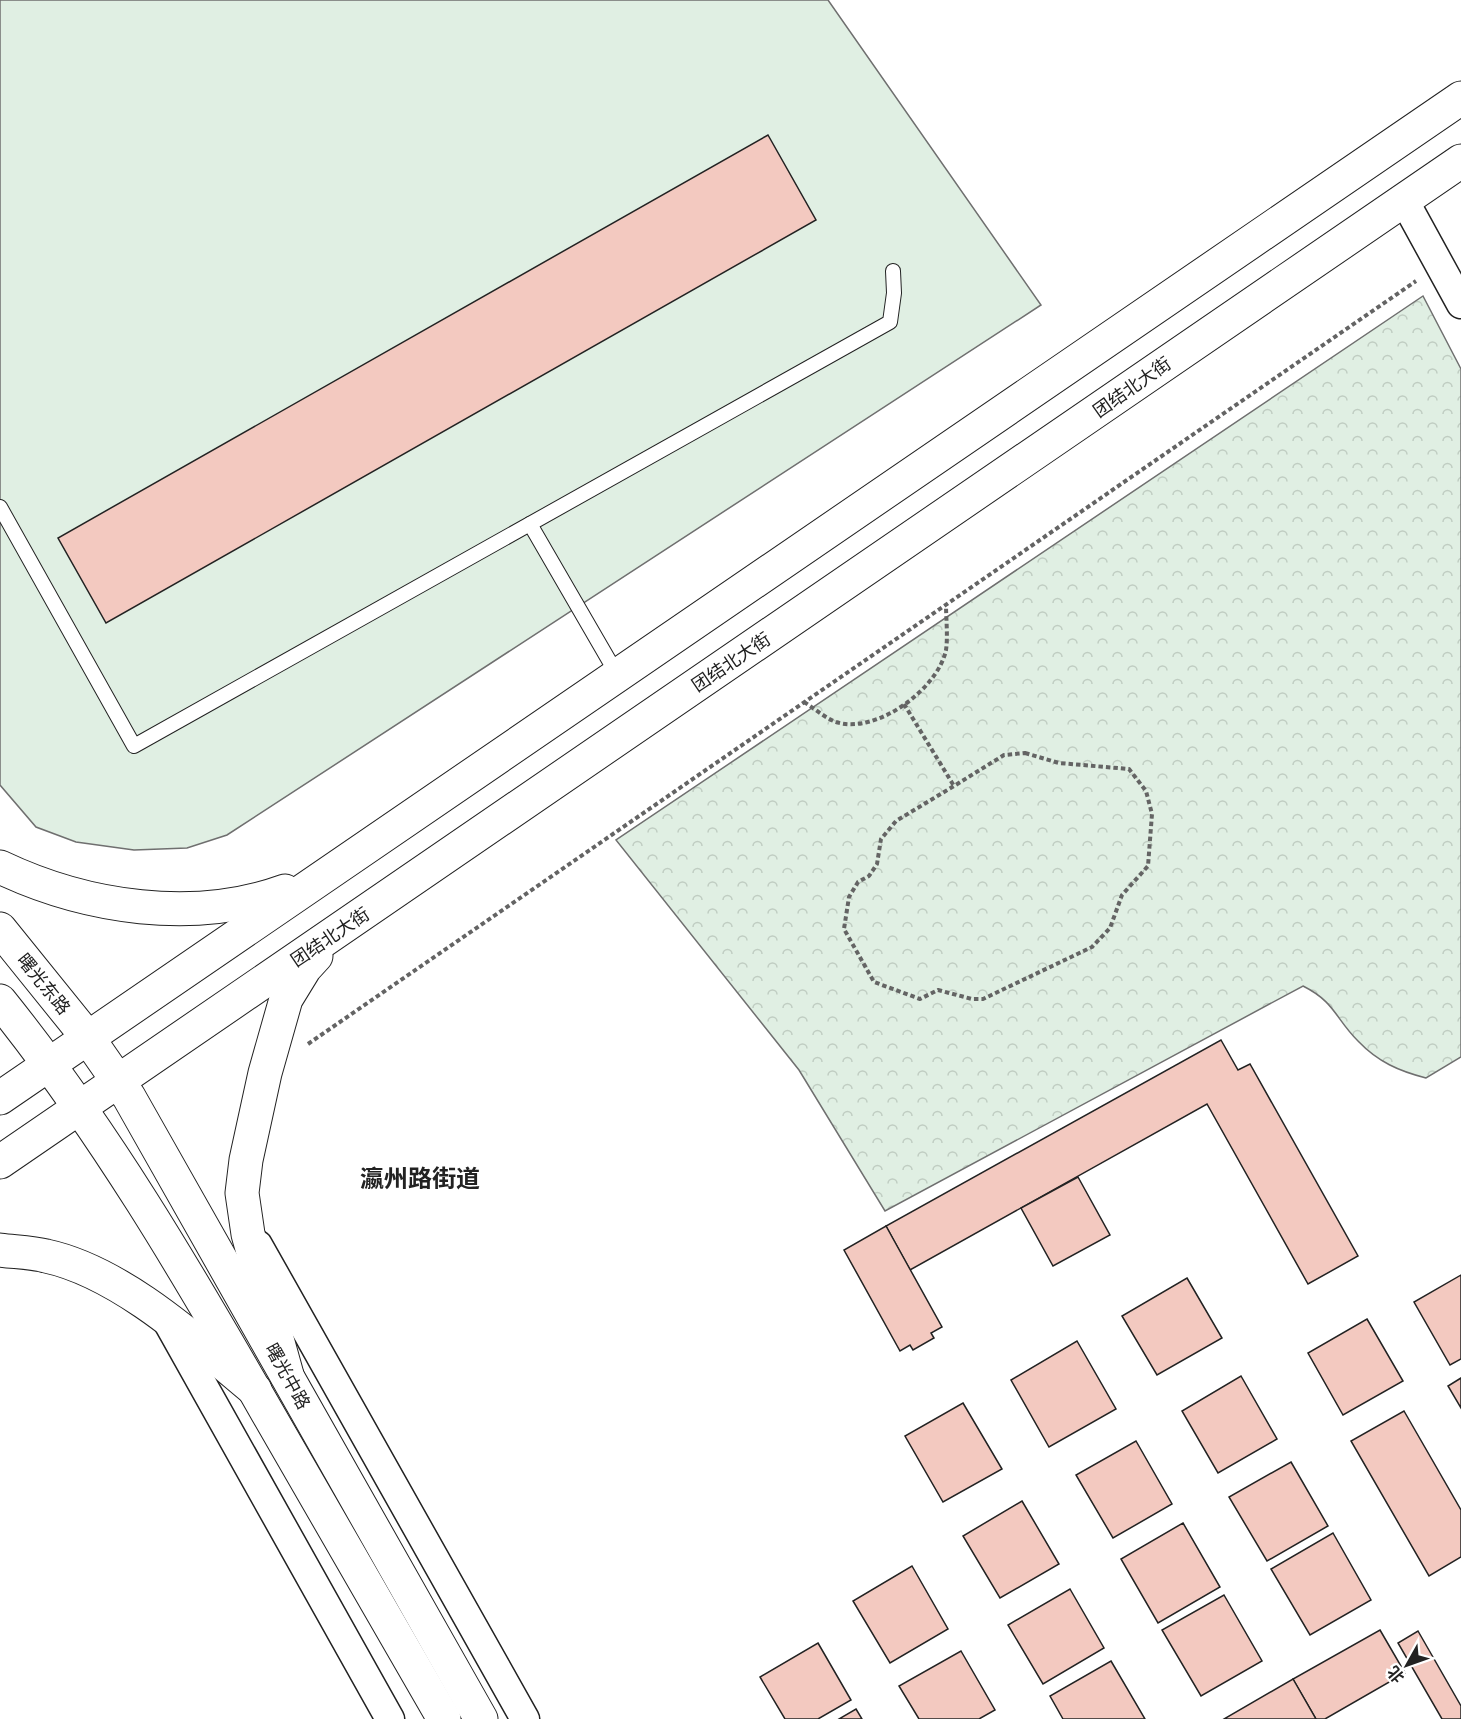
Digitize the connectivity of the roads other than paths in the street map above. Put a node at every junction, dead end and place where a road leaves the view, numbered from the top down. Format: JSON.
{"nodes":[{"id":1,"x":1461,"y":98,"type":"edge"},
{"id":2,"x":1461,"y":161,"type":"edge"},
{"id":3,"x":1404,"y":200,"type":"junction"},
{"id":4,"x":893,"y":271,"type":"dead end"},
{"id":5,"x":1461,"y":304,"type":"edge"},
{"id":6,"x":0,"y":507,"type":"edge"},
{"id":7,"x":531,"y":524,"type":"junction"},
{"id":8,"x":618,"y":676,"type":"junction"},
{"id":9,"x":0,"y":867,"type":"edge"},
{"id":10,"x":323,"y":877,"type":"junction"},
{"id":11,"x":365,"y":913,"type":"junction"},
{"id":12,"x":0,"y":929,"type":"edge"},
{"id":13,"x":0,"y":1001,"type":"edge"},
{"id":14,"x":88,"y":1038,"type":"junction"},
{"id":15,"x":50,"y":1064,"type":"junction"},
{"id":16,"x":119,"y":1081,"type":"junction"},
{"id":17,"x":0,"y":1098,"type":"edge"},
{"id":18,"x":81,"y":1107,"type":"junction"},
{"id":19,"x":0,"y":1162,"type":"edge"},
{"id":20,"x":246,"y":1223,"type":"junction"},
{"id":21,"x":0,"y":1250,"type":"edge"},
{"id":22,"x":167,"y":1321,"type":"junction"},
{"id":23,"x":287,"y":1375,"type":"junction"},
{"id":24,"x":255,"y":1390,"type":"junction"},
{"id":25,"x":390,"y":1719,"type":"edge"},
{"id":26,"x":444,"y":1719,"type":"edge"},
{"id":27,"x":481,"y":1719,"type":"edge"},
{"id":28,"x":525,"y":1719,"type":"edge"}],
"edges":[{"from":1,"to":8,"type":"main road"},
{"from":2,"to":3,"type":"main road","name":"团结北大街"},
{"from":3,"to":5,"type":"street"},
{"from":3,"to":11,"type":"main road","name":"团结北大街"},
{"from":4,"to":7,"type":"lane"},
{"from":6,"to":7,"type":"lane"},
{"from":7,"to":8,"type":"lane"},
{"from":8,"to":10,"type":"main road"},
{"from":9,"to":10,"type":"main road"},
{"from":10,"to":14,"type":"main road"},
{"from":11,"to":16,"type":"main road","name":"团结北大街"},
{"from":11,"to":20,"type":"main road"},
{"from":12,"to":14,"type":"main road","name":"曙光东路"},
{"from":13,"to":15,"type":"main road"},
{"from":14,"to":15,"type":"main road"},
{"from":14,"to":16,"type":"main road","name":"曙光中路"},
{"from":15,"to":17,"type":"main road"},
{"from":15,"to":18,"type":"main road","name":"曙光中路"},
{"from":16,"to":18,"type":"main road","name":"团结北大街"},
{"from":16,"to":23,"type":"main road","name":"曙光中路"},
{"from":18,"to":19,"type":"main road","name":"团结北大街"},
{"from":18,"to":24,"type":"main road","name":"曙光中路"},
{"from":20,"to":23,"type":"main road"},
{"from":20,"to":28,"type":"street"},
{"from":21,"to":22,"type":"main road"},
{"from":22,"to":24,"type":"main road"},
{"from":22,"to":25,"type":"street"},
{"from":23,"to":27,"type":"main road","name":"曙光中路"},
{"from":24,"to":26,"type":"main road","name":"曙光中路"}]}
